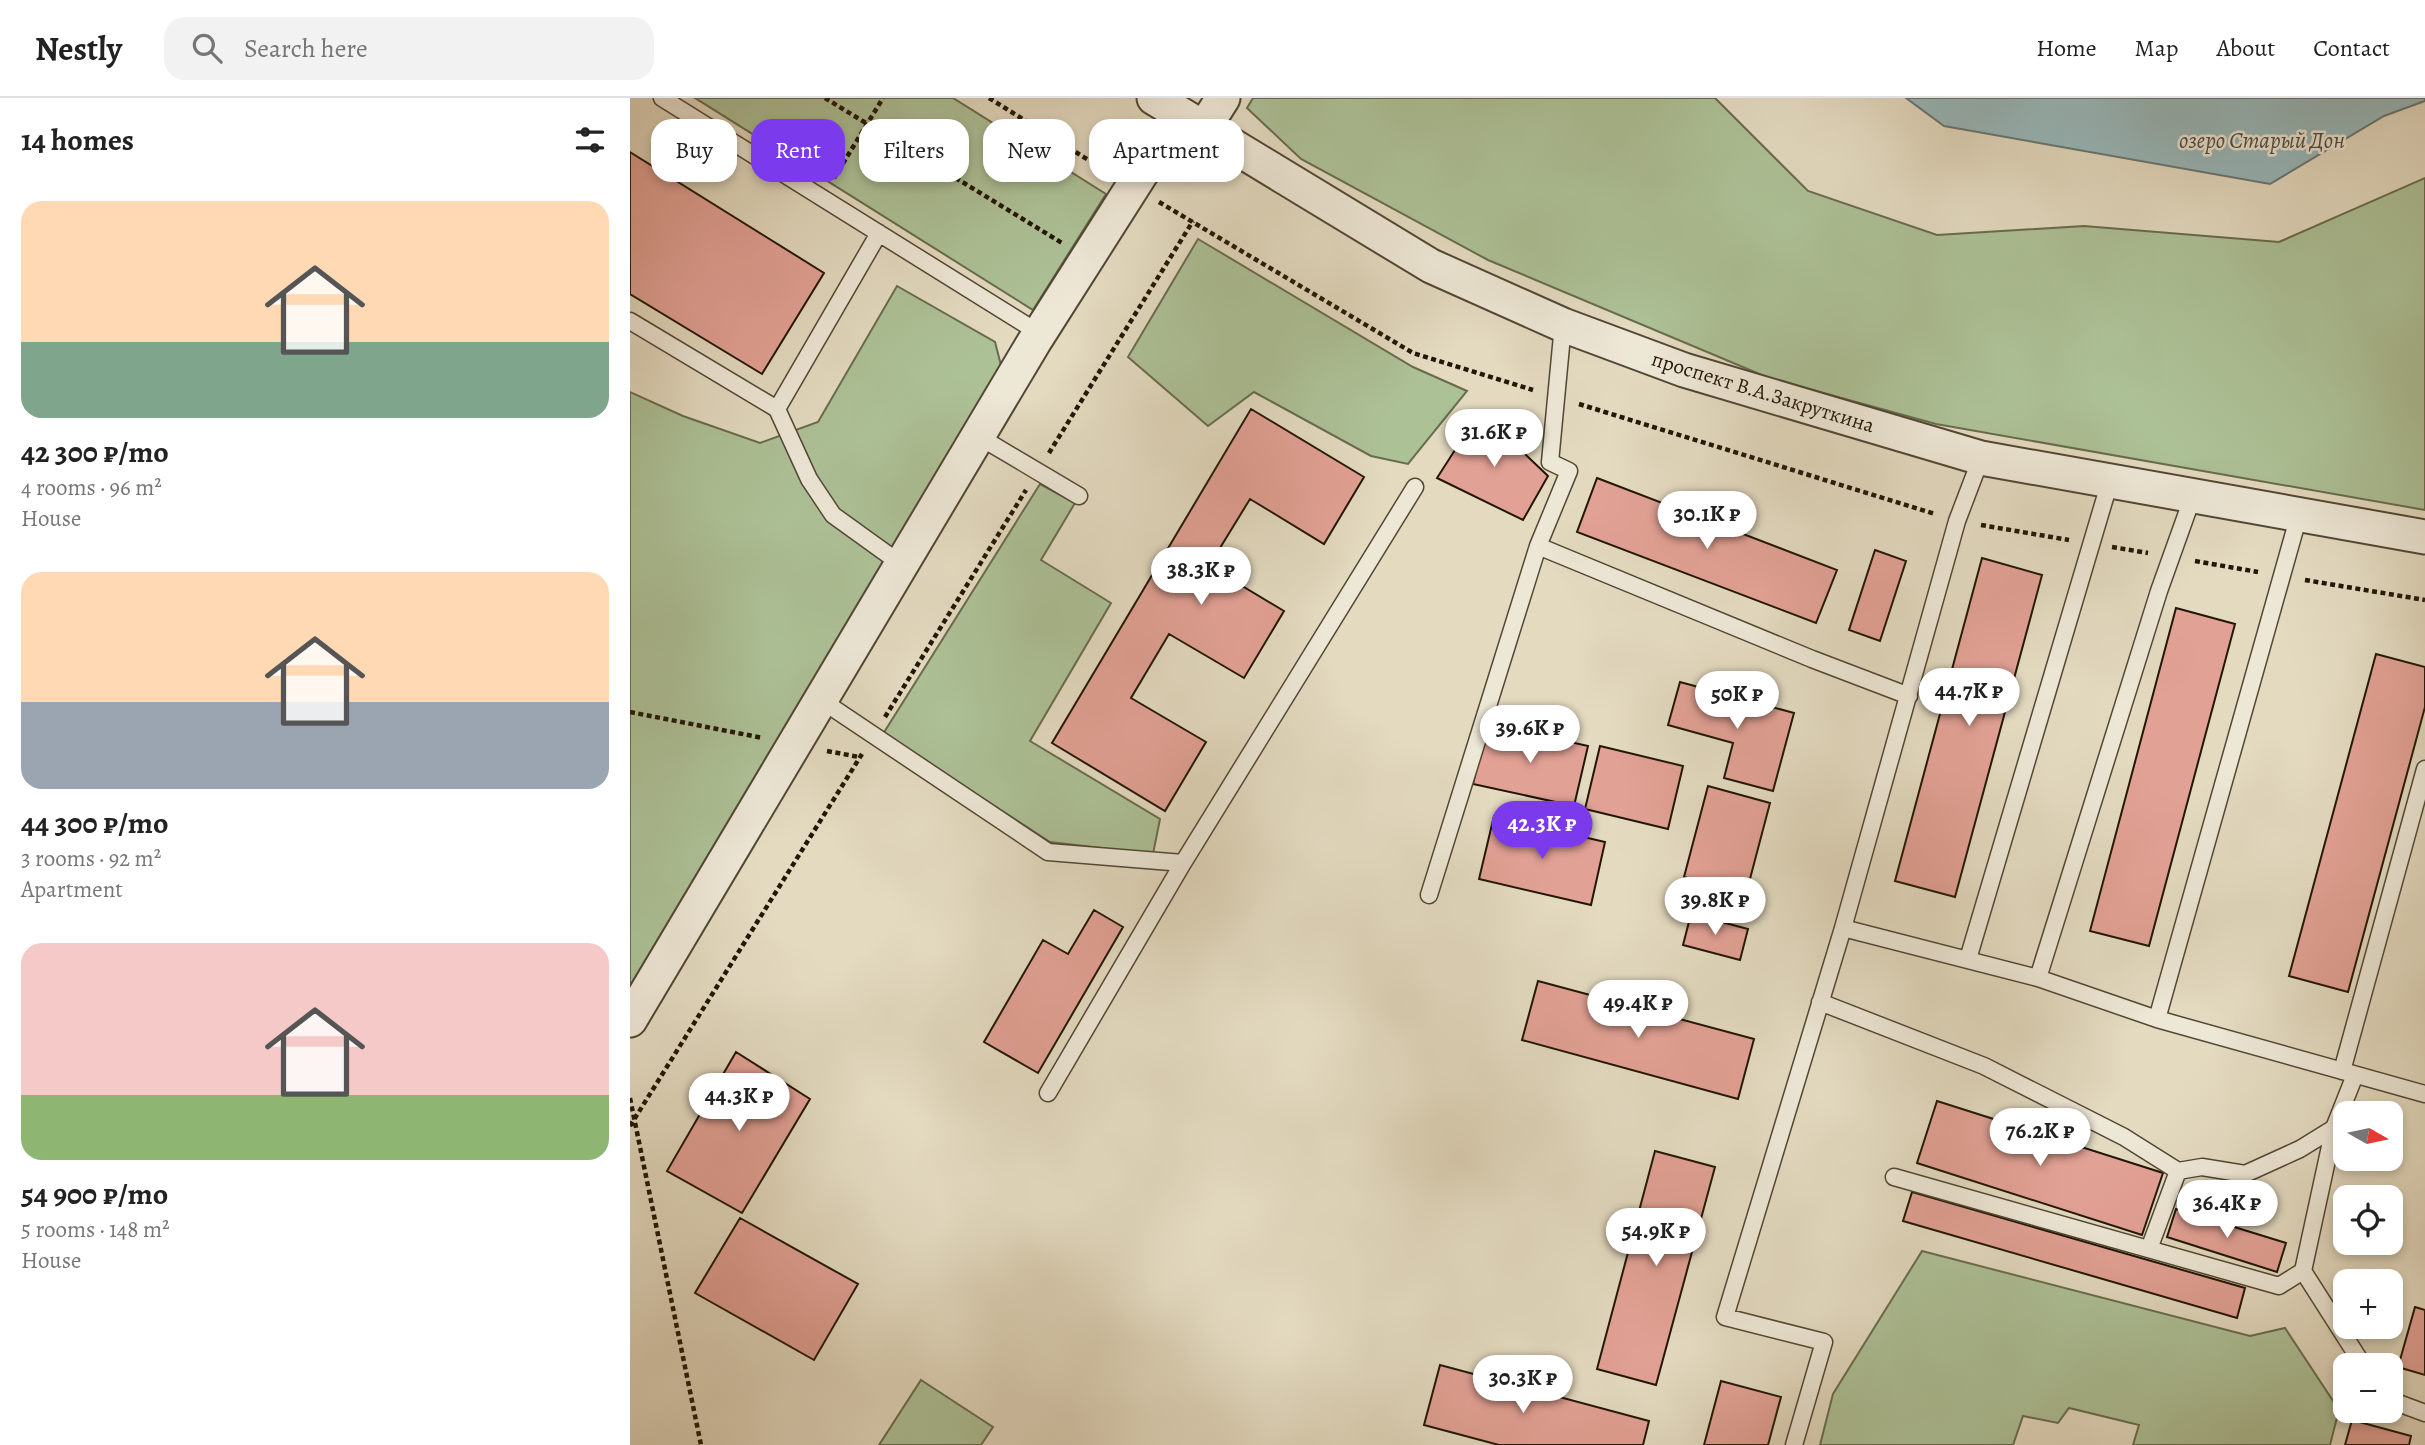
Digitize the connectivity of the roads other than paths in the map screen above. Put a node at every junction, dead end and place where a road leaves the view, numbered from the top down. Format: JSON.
{"nodes":[{"id":1,"x":662,"y":98,"type":"edge"},
{"id":2,"x":1223,"y":98,"type":"edge"},
{"id":3,"x":1179,"y":113,"type":"edge"},
{"id":4,"x":879,"y":233,"type":"junction"},
{"id":5,"x":630,"y":321,"type":"edge"},
{"id":6,"x":1563,"y":325,"type":"junction"},
{"id":7,"x":1040,"y":333,"type":"junction"},
{"id":8,"x":777,"y":409,"type":"junction"},
{"id":9,"x":978,"y":436,"type":"junction"},
{"id":10,"x":1981,"y":458,"type":"junction"},
{"id":11,"x":2110,"y":481,"type":"junction"},
{"id":12,"x":1415,"y":487,"type":"dead end"},
{"id":13,"x":1079,"y":496,"type":"dead end"},
{"id":14,"x":2193,"y":496,"type":"junction"},
{"id":15,"x":2299,"y":515,"type":"junction"},
{"id":16,"x":2425,"y":537,"type":"edge"},
{"id":17,"x":1538,"y":546,"type":"junction"},
{"id":18,"x":901,"y":564,"type":"junction"},
{"id":19,"x":1909,"y":696,"type":"junction"},
{"id":20,"x":821,"y":700,"type":"junction"},
{"id":21,"x":2425,"y":769,"type":"edge"},
{"id":22,"x":1183,"y":863,"type":"junction"},
{"id":23,"x":1429,"y":895,"type":"dead end"},
{"id":24,"x":1843,"y":928,"type":"junction"},
{"id":25,"x":1968,"y":959,"type":"junction"},
{"id":26,"x":2038,"y":978,"type":"junction"},
{"id":27,"x":1820,"y":1002,"type":"junction"},
{"id":28,"x":2157,"y":1019,"type":"junction"},
{"id":29,"x":630,"y":1020,"type":"edge"},
{"id":30,"x":2349,"y":1073,"type":"junction"},
{"id":31,"x":1048,"y":1093,"type":"dead end"},
{"id":32,"x":2425,"y":1094,"type":"edge"},
{"id":33,"x":2341,"y":1101,"type":"edge"},
{"id":34,"x":2333,"y":1129,"type":"edge"},
{"id":35,"x":2333,"y":1133,"type":"edge"},
{"id":36,"x":2178,"y":1171,"type":"junction"},
{"id":37,"x":1894,"y":1177,"type":"dead end"},
{"id":38,"x":2148,"y":1249,"type":"junction"},
{"id":39,"x":2303,"y":1271,"type":"junction"},
{"id":40,"x":2355,"y":1353,"type":"edge"},
{"id":41,"x":2403,"y":1405,"type":"edge"},
{"id":42,"x":2425,"y":1413,"type":"edge"},
{"id":43,"x":1794,"y":1445,"type":"edge"}],
"edges":[{"from":1,"to":4,"type":"lane"},
{"from":2,"to":3,"type":"street"},
{"from":3,"to":6,"type":"street","name":"проспект В.А.Закруткина"},
{"from":3,"to":7,"type":"street"},
{"from":4,"to":7,"type":"lane"},
{"from":4,"to":8,"type":"lane"},
{"from":5,"to":8,"type":"lane"},
{"from":6,"to":10,"type":"street","name":"проспект В.А.Закруткина"},
{"from":6,"to":17,"type":"lane"},
{"from":7,"to":9,"type":"street"},
{"from":8,"to":18,"type":"lane"},
{"from":9,"to":13,"type":"lane"},
{"from":9,"to":18,"type":"street"},
{"from":10,"to":11,"type":"street","name":"проспект В.А.Закруткина"},
{"from":10,"to":19,"type":"lane"},
{"from":11,"to":14,"type":"street","name":"проспект В.А.Закруткина"},
{"from":11,"to":25,"type":"lane"},
{"from":12,"to":22,"type":"lane"},
{"from":14,"to":15,"type":"street","name":"проспект В.А.Закруткина"},
{"from":14,"to":26,"type":"lane"},
{"from":15,"to":16,"type":"street","name":"проспект В.А.Закруткина"},
{"from":15,"to":28,"type":"lane"},
{"from":17,"to":19,"type":"lane"},
{"from":17,"to":23,"type":"lane"},
{"from":18,"to":20,"type":"street"},
{"from":19,"to":24,"type":"lane"},
{"from":20,"to":22,"type":"lane"},
{"from":20,"to":29,"type":"street"},
{"from":21,"to":30,"type":"lane"},
{"from":22,"to":31,"type":"lane"},
{"from":24,"to":25,"type":"lane"},
{"from":24,"to":27,"type":"lane"},
{"from":25,"to":26,"type":"lane"},
{"from":26,"to":28,"type":"lane"},
{"from":27,"to":36,"type":"lane"},
{"from":27,"to":43,"type":"lane"},
{"from":28,"to":30,"type":"lane"},
{"from":30,"to":32,"type":"lane"},
{"from":30,"to":33,"type":"lane"},
{"from":34,"to":36,"type":"lane"},
{"from":35,"to":39,"type":"lane"},
{"from":36,"to":38,"type":"lane"},
{"from":37,"to":38,"type":"lane"},
{"from":38,"to":39,"type":"lane"},
{"from":39,"to":40,"type":"lane"},
{"from":41,"to":42,"type":"lane"}]}
